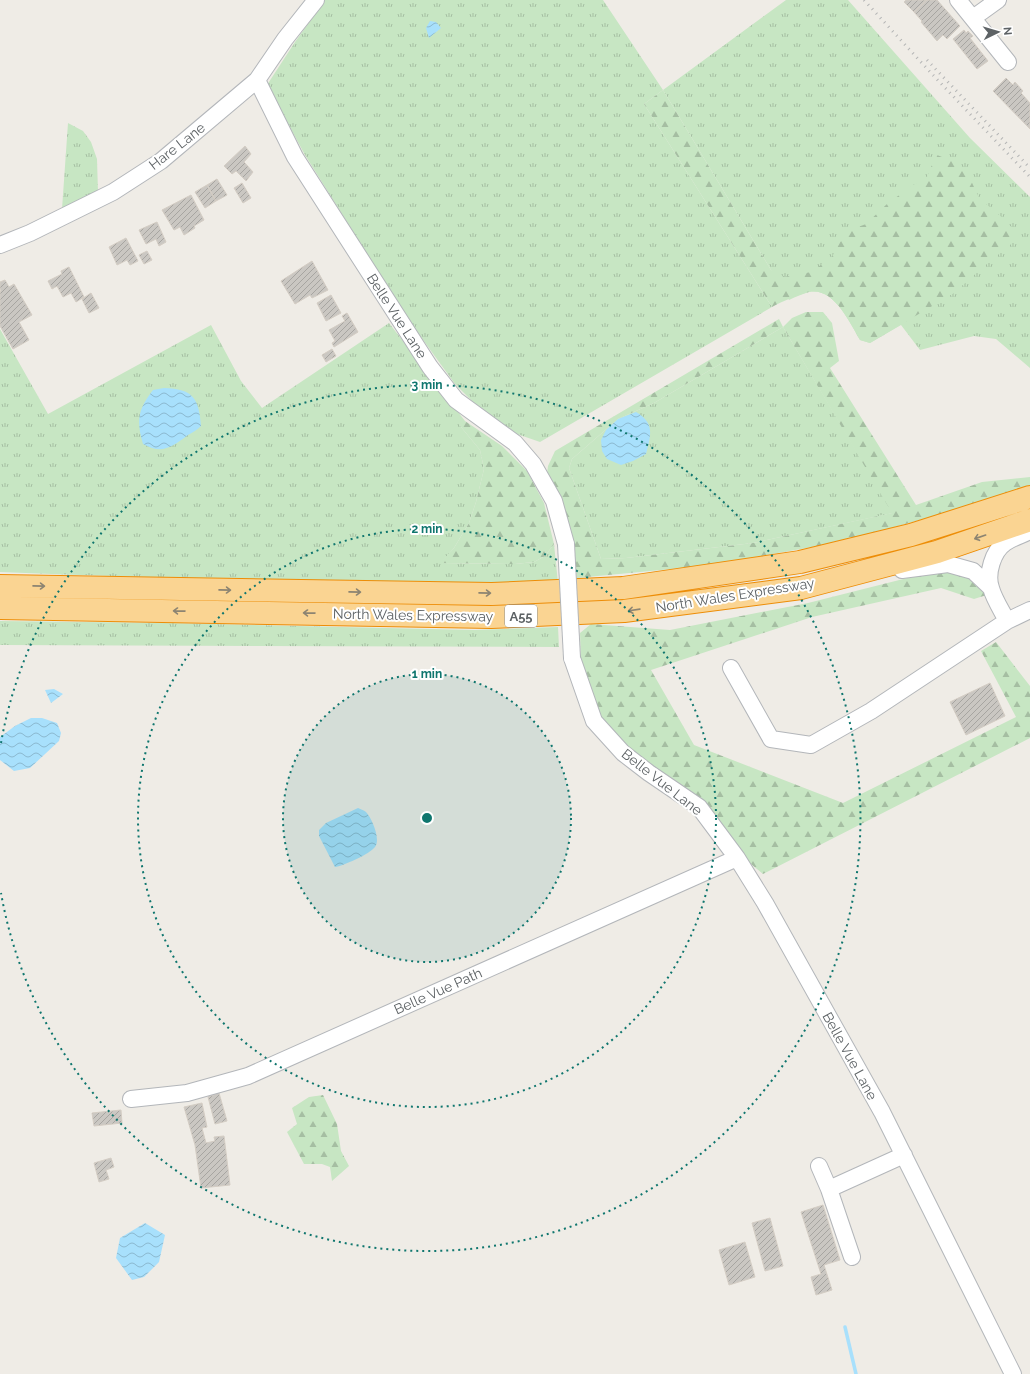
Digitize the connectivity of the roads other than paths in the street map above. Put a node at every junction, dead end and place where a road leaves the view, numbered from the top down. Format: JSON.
{"nodes":[{"id":1,"x":316,"y":0,"type":"edge"},
{"id":2,"x":958,"y":0,"type":"edge"},
{"id":3,"x":998,"y":0,"type":"edge"},
{"id":4,"x":973,"y":18,"type":"junction"},
{"id":5,"x":1008,"y":62,"type":"dead end"},
{"id":6,"x":257,"y":80,"type":"junction"},
{"id":7,"x":0,"y":245,"type":"edge"},
{"id":8,"x":1030,"y":498,"type":"edge"},
{"id":9,"x":1030,"y":520,"type":"edge"},
{"id":10,"x":1030,"y":531,"type":"edge"},
{"id":11,"x":824,"y":581,"type":"junction"},
{"id":12,"x":0,"y":586,"type":"edge"},
{"id":13,"x":990,"y":587,"type":"junction"},
{"id":14,"x":0,"y":608,"type":"edge"},
{"id":15,"x":1030,"y":610,"type":"edge"},
{"id":16,"x":1007,"y":621,"type":"junction"},
{"id":17,"x":731,"y":668,"type":"dead end"},
{"id":18,"x":737,"y":858,"type":"junction"},
{"id":19,"x":131,"y":1099,"type":"dead end"},
{"id":20,"x":904,"y":1155,"type":"junction"},
{"id":21,"x":819,"y":1166,"type":"dead end"},
{"id":22,"x":829,"y":1189,"type":"junction"},
{"id":23,"x":852,"y":1257,"type":"dead end"},
{"id":24,"x":1013,"y":1374,"type":"edge"}],
"edges":[{"from":1,"to":6,"type":"street","name":"Hare Lane"},
{"from":2,"to":4,"type":"street"},
{"from":3,"to":4,"type":"street"},
{"from":4,"to":5,"type":"street"},
{"from":6,"to":7,"type":"street","name":"Hare Lane"},
{"from":6,"to":18,"type":"street","name":"Belle Vue Lane","bridge":true},
{"from":12,"to":8,"type":"highway","name":"North Wales Expressway","number":"A55","one_way":true},
{"from":9,"to":11,"type":"highway","name":"North Wales Expressway","number":"A55","one_way":true},
{"from":10,"to":13,"type":"street"},
{"from":11,"to":13,"type":"street"},
{"from":11,"to":14,"type":"highway","name":"North Wales Expressway","number":"A55","one_way":true},
{"from":13,"to":16,"type":"street"},
{"from":15,"to":16,"type":"street"},
{"from":16,"to":17,"type":"street"},
{"from":18,"to":19,"type":"street","name":"Belle Vue Path"},
{"from":18,"to":20,"type":"street","name":"Belle Vue Lane"},
{"from":20,"to":22,"type":"street"},
{"from":20,"to":24,"type":"street","name":"Belle Vue Lane"},
{"from":21,"to":22,"type":"street"},
{"from":22,"to":23,"type":"street"}]}
